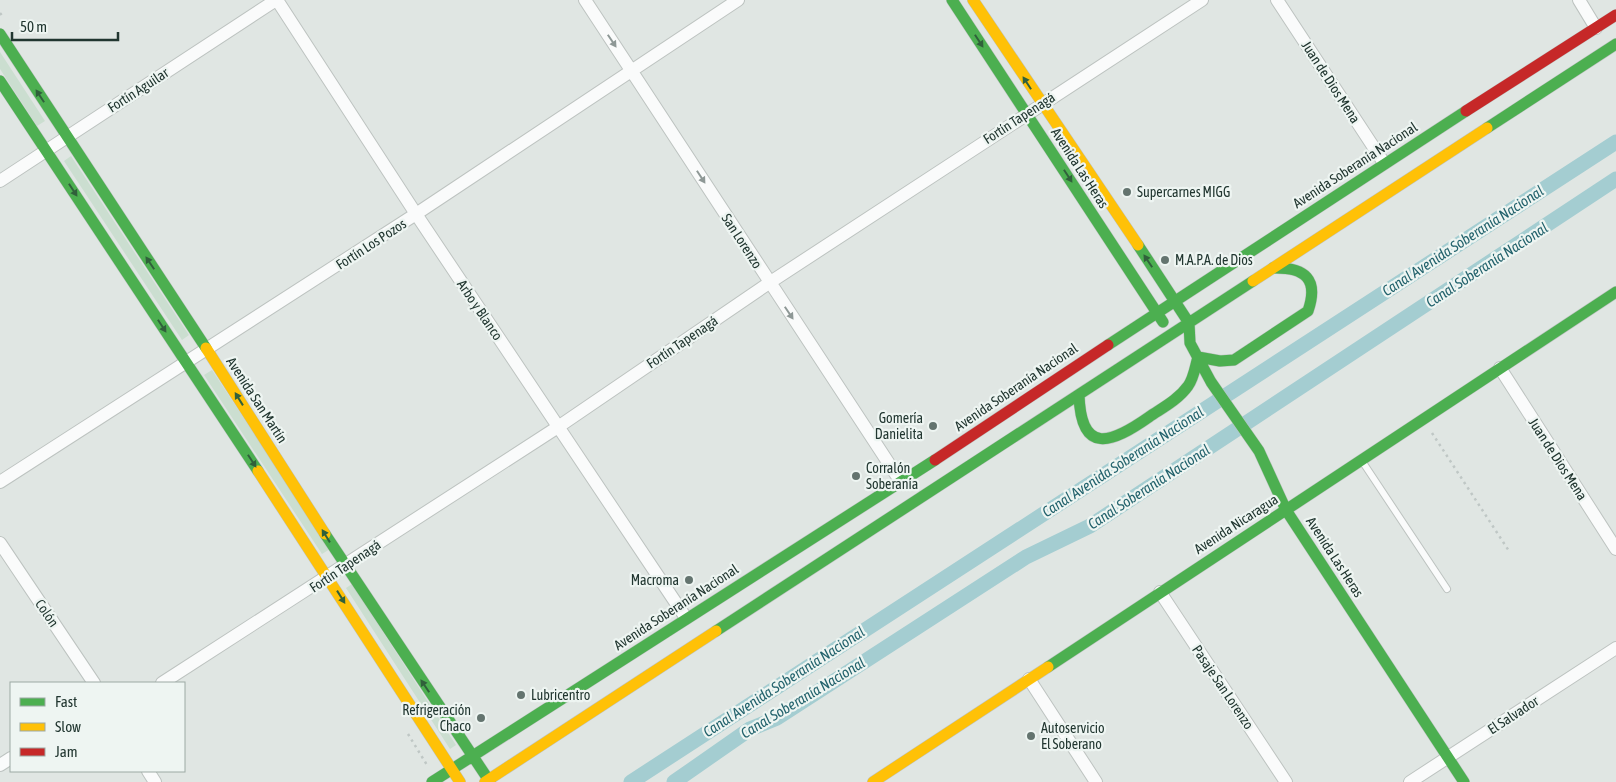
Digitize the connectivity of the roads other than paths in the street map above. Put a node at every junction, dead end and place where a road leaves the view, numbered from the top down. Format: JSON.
{"nodes":[{"id":1,"x":277,"y":0,"type":"edge"},
{"id":2,"x":585,"y":0,"type":"edge"},
{"id":3,"x":738,"y":0,"type":"edge"},
{"id":4,"x":952,"y":0,"type":"edge"},
{"id":5,"x":973,"y":0,"type":"edge"},
{"id":6,"x":1202,"y":0,"type":"edge"},
{"id":7,"x":1277,"y":0,"type":"edge"},
{"id":8,"x":1578,"y":0,"type":"edge"},
{"id":9,"x":1616,"y":14,"type":"edge"},
{"id":10,"x":1596,"y":28,"type":"junction"},
{"id":11,"x":0,"y":34,"type":"edge"},
{"id":12,"x":1616,"y":44,"type":"edge"},
{"id":13,"x":631,"y":69,"type":"junction"},
{"id":14,"x":0,"y":81,"type":"edge"},
{"id":15,"x":1545,"y":90,"type":"junction"},
{"id":16,"x":1040,"y":103,"type":"junction"},
{"id":17,"x":1026,"y":113,"type":"junction"},
{"id":18,"x":66,"y":137,"type":"junction"},
{"id":19,"x":1422,"y":140,"type":"junction"},
{"id":20,"x":46,"y":149,"type":"junction"},
{"id":21,"x":1384,"y":164,"type":"junction"},
{"id":22,"x":0,"y":181,"type":"edge"},
{"id":23,"x":416,"y":214,"type":"junction"},
{"id":24,"x":1274,"y":268,"type":"junction"},
{"id":25,"x":769,"y":282,"type":"junction"},
{"id":26,"x":1616,"y":292,"type":"edge"},
{"id":27,"x":1176,"y":301,"type":"junction"},
{"id":28,"x":1157,"y":313,"type":"junction"},
{"id":29,"x":1188,"y":323,"type":"junction"},
{"id":30,"x":1171,"y":335,"type":"junction"},
{"id":31,"x":1190,"y":343,"type":"junction"},
{"id":32,"x":207,"y":350,"type":"junction"},
{"id":33,"x":1198,"y":357,"type":"junction"},
{"id":34,"x":186,"y":362,"type":"junction"},
{"id":35,"x":1500,"y":368,"type":"junction"},
{"id":36,"x":1079,"y":395,"type":"junction"},
{"id":37,"x":558,"y":427,"type":"junction"},
{"id":38,"x":1361,"y":460,"type":"junction"},
{"id":39,"x":0,"y":482,"type":"edge"},
{"id":40,"x":901,"y":482,"type":"junction"},
{"id":41,"x":878,"y":497,"type":"junction"},
{"id":42,"x":1286,"y":510,"type":"junction"},
{"id":43,"x":0,"y":543,"type":"edge"},
{"id":44,"x":1616,"y":549,"type":"edge"},
{"id":45,"x":345,"y":566,"type":"junction"},
{"id":46,"x":328,"y":576,"type":"junction"},
{"id":47,"x":1447,"y":589,"type":"dead end"},
{"id":48,"x":1160,"y":592,"type":"junction"},
{"id":49,"x":770,"y":596,"type":"junction"},
{"id":50,"x":686,"y":618,"type":"junction"},
{"id":51,"x":1616,"y":648,"type":"edge"},
{"id":52,"x":1029,"y":679,"type":"junction"},
{"id":53,"x":93,"y":682,"type":"edge"},
{"id":54,"x":164,"y":682,"type":"edge"},
{"id":55,"x":472,"y":756,"type":"junction"},
{"id":56,"x":1448,"y":757,"type":"junction"},
{"id":57,"x":451,"y":769,"type":"junction"},
{"id":58,"x":488,"y":781,"type":"edge"},
{"id":59,"x":432,"y":782,"type":"edge"},
{"id":60,"x":460,"y":782,"type":"edge"},
{"id":61,"x":873,"y":782,"type":"edge"},
{"id":62,"x":1096,"y":782,"type":"edge"},
{"id":63,"x":1286,"y":782,"type":"edge"},
{"id":64,"x":1410,"y":782,"type":"edge"},
{"id":65,"x":1464,"y":782,"type":"edge"}],
"edges":[{"from":1,"to":18,"type":"street","name":"Fortín Aguilar"},
{"from":1,"to":23,"type":"street","name":"Arbo y Blanco"},
{"from":2,"to":13,"type":"street","name":"San Lorenzo","one_way":true},
{"from":3,"to":13,"type":"street","name":"Fortín Los Pozos"},
{"from":4,"to":17,"type":"main road","name":"Avenida Las Heras","one_way":true},
{"from":16,"to":5,"type":"main road","name":"Avenida Las Heras","one_way":true},
{"from":6,"to":16,"type":"street","name":"Fortín Tapenagá"},
{"from":7,"to":21,"type":"street","name":"Juan de Dios Mena"},
{"from":8,"to":10,"type":"street"},
{"from":9,"to":10,"type":"main road","name":"Avenida Soberanía Nacional"},
{"from":10,"to":19,"type":"main road","name":"Avenida Soberanía Nacional"},
{"from":18,"to":11,"type":"main road","name":"Avenida San Martín","one_way":true},
{"from":12,"to":15,"type":"main road"},
{"from":13,"to":23,"type":"street","name":"Fortín Los Pozos"},
{"from":13,"to":25,"type":"street","name":"San Lorenzo","one_way":true},
{"from":14,"to":20,"type":"main road"},
{"from":15,"to":19,"type":"main road"},
{"from":15,"to":24,"type":"main road"},
{"from":16,"to":17,"type":"street","name":"Fortín Tapenagá"},
{"from":27,"to":16,"type":"main road","name":"Avenida Las Heras","one_way":true},
{"from":17,"to":25,"type":"street","name":"Fortín Tapenagá"},
{"from":17,"to":28,"type":"main road","name":"Avenida Las Heras","one_way":true},
{"from":18,"to":20,"type":"street","name":"Fortín Aguilar"},
{"from":32,"to":18,"type":"main road","name":"Avenida San Martín","one_way":true},
{"from":19,"to":21,"type":"main road","name":"Avenida Soberanía Nacional"},
{"from":20,"to":22,"type":"street","name":"Fortín Aguilar"},
{"from":20,"to":34,"type":"main road","one_way":true},
{"from":21,"to":27,"type":"main road","name":"Avenida Soberanía Nacional"},
{"from":23,"to":32,"type":"street","name":"Fortín Los Pozos"},
{"from":23,"to":37,"type":"street","name":"Arbo y Blanco"},
{"from":24,"to":29,"type":"main road"},
{"from":24,"to":33,"type":"main road"},
{"from":25,"to":37,"type":"street","name":"Fortín Tapenagá"},
{"from":25,"to":40,"type":"street","name":"San Lorenzo","one_way":true},
{"from":26,"to":35,"type":"main road","name":"Avenida Nicaragua"},
{"from":27,"to":28,"type":"main road","name":"Avenida Soberanía Nacional"},
{"from":27,"to":29,"type":"main road","name":"Avenida Las Heras"},
{"from":28,"to":30,"type":"main road","name":"Avenida Las Heras"},
{"from":28,"to":40,"type":"main road","name":"Avenida Soberanía Nacional"},
{"from":29,"to":30,"type":"main road"},
{"from":29,"to":31,"type":"main road","name":"Avenida Las Heras"},
{"from":30,"to":31,"type":"main road"},
{"from":30,"to":36,"type":"main road"},
{"from":31,"to":33,"type":"main road","name":"Avenida Las Heras"},
{"from":32,"to":34,"type":"street","name":"Fortín Los Pozos"},
{"from":45,"to":32,"type":"main road","name":"Avenida San Martín","one_way":true},
{"from":33,"to":36,"type":"main road"},
{"from":33,"to":42,"type":"main road","name":"Avenida Las Heras"},
{"from":34,"to":39,"type":"street","name":"Fortín Los Pozos"},
{"from":34,"to":46,"type":"main road","one_way":true},
{"from":35,"to":38,"type":"main road","name":"Avenida Nicaragua"},
{"from":35,"to":44,"type":"street","name":"Juan de Dios Mena"},
{"from":36,"to":49,"type":"main road"},
{"from":37,"to":45,"type":"street","name":"Fortín Tapenagá"},
{"from":37,"to":50,"type":"street","name":"Arbo y Blanco"},
{"from":38,"to":42,"type":"main road","name":"Avenida Nicaragua"},
{"from":38,"to":47,"type":"lane"},
{"from":40,"to":41,"type":"main road","name":"Avenida Soberanía Nacional"},
{"from":41,"to":49,"type":"main road"},
{"from":41,"to":50,"type":"main road","name":"Avenida Soberanía Nacional"},
{"from":42,"to":48,"type":"main road","name":"Avenida Nicaragua"},
{"from":42,"to":56,"type":"main road","name":"Avenida Las Heras"},
{"from":43,"to":53,"type":"street","name":"Colón"},
{"from":45,"to":46,"type":"street","name":"Fortín Tapenagá"},
{"from":55,"to":45,"type":"main road","name":"Avenida San Martín","one_way":true},
{"from":46,"to":54,"type":"street","name":"Fortín Tapenagá"},
{"from":46,"to":57,"type":"main road","one_way":true},
{"from":48,"to":52,"type":"main road","name":"Avenida Nicaragua"},
{"from":48,"to":63,"type":"street","name":"Pasaje San Lorenzo"},
{"from":49,"to":58,"type":"main road"},
{"from":50,"to":55,"type":"main road","name":"Avenida Soberanía Nacional"},
{"from":51,"to":56,"type":"street","name":"El Salvador"},
{"from":52,"to":61,"type":"main road","name":"Avenida Nicaragua"},
{"from":52,"to":62,"type":"street"},
{"from":55,"to":57,"type":"main road","name":"Avenida Soberanía Nacional"},
{"from":55,"to":58,"type":"main road","name":"Avenida San Martín"},
{"from":56,"to":64,"type":"street","name":"El Salvador"},
{"from":56,"to":65,"type":"main road","name":"Avenida Las Heras"},
{"from":57,"to":59,"type":"main road","name":"Avenida Soberanía Nacional"},
{"from":57,"to":60,"type":"main road"}]}
